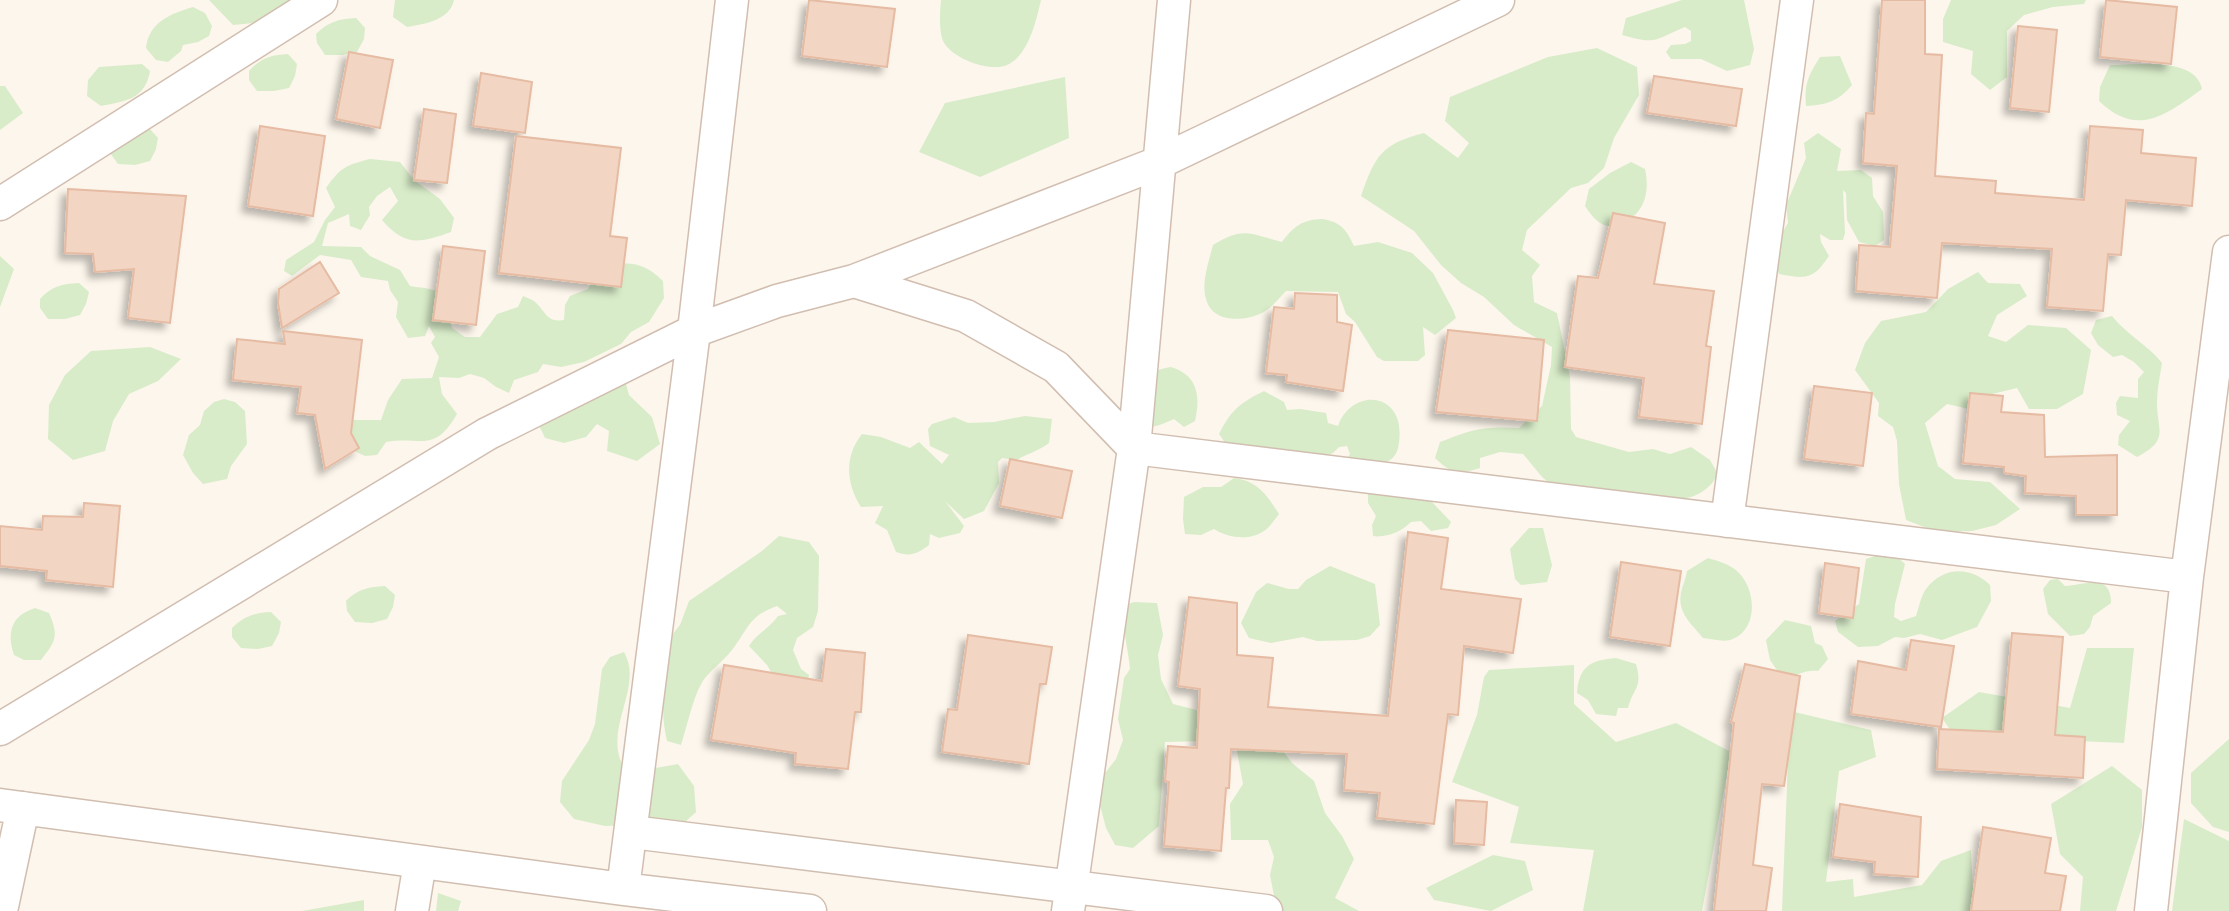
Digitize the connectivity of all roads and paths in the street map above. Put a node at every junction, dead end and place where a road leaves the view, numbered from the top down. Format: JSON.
{"nodes":[{"id":1,"x":321,"y":0,"type":"edge"},
{"id":2,"x":732,"y":0,"type":"edge"},
{"id":3,"x":1174,"y":0,"type":"edge"},
{"id":4,"x":1497,"y":0,"type":"edge"},
{"id":5,"x":1797,"y":0,"type":"edge"},
{"id":6,"x":1158,"y":163,"type":"junction"},
{"id":7,"x":0,"y":204,"type":"edge"},
{"id":8,"x":2229,"y":252,"type":"edge"},
{"id":9,"x":854,"y":281,"type":"junction"},
{"id":10,"x":694,"y":331,"type":"junction"},
{"id":11,"x":2217,"y":437,"type":"edge"},
{"id":12,"x":1134,"y":448,"type":"junction"},
{"id":13,"x":1727,"y":521,"type":"junction"},
{"id":14,"x":2187,"y":577,"type":"junction"},
{"id":15,"x":0,"y":729,"type":"edge"},
{"id":16,"x":12,"y":806,"type":"edge"},
{"id":17,"x":632,"y":832,"type":"junction"},
{"id":18,"x":420,"y":862,"type":"junction"},
{"id":19,"x":623,"y":889,"type":"junction"},
{"id":20,"x":1071,"y":899,"type":"edge"},
{"id":21,"x":1,"y":911,"type":"edge"},
{"id":22,"x":412,"y":911,"type":"edge"},
{"id":23,"x":810,"y":911,"type":"edge"},
{"id":24,"x":1266,"y":911,"type":"edge"},
{"id":25,"x":2151,"y":911,"type":"edge"}],
"edges":[{"from":1,"to":7,"type":"street"},
{"from":2,"to":10,"type":"street"},
{"from":3,"to":6,"type":"street"},
{"from":4,"to":6,"type":"street"},
{"from":5,"to":13,"type":"street"},
{"from":6,"to":9,"type":"street"},
{"from":6,"to":12,"type":"street"},
{"from":8,"to":11,"type":"street"},
{"from":9,"to":10,"type":"street"},
{"from":9,"to":12,"type":"street"},
{"from":10,"to":15,"type":"street"},
{"from":10,"to":17,"type":"street"},
{"from":11,"to":14,"type":"street"},
{"from":12,"to":13,"type":"street"},
{"from":12,"to":20,"type":"street"},
{"from":13,"to":14,"type":"street"},
{"from":14,"to":25,"type":"street"},
{"from":16,"to":18,"type":"street"},
{"from":16,"to":21,"type":"street"},
{"from":17,"to":19,"type":"street"},
{"from":17,"to":20,"type":"street"},
{"from":18,"to":19,"type":"street"},
{"from":18,"to":22,"type":"street"},
{"from":19,"to":23,"type":"street"},
{"from":20,"to":24,"type":"street"}]}
